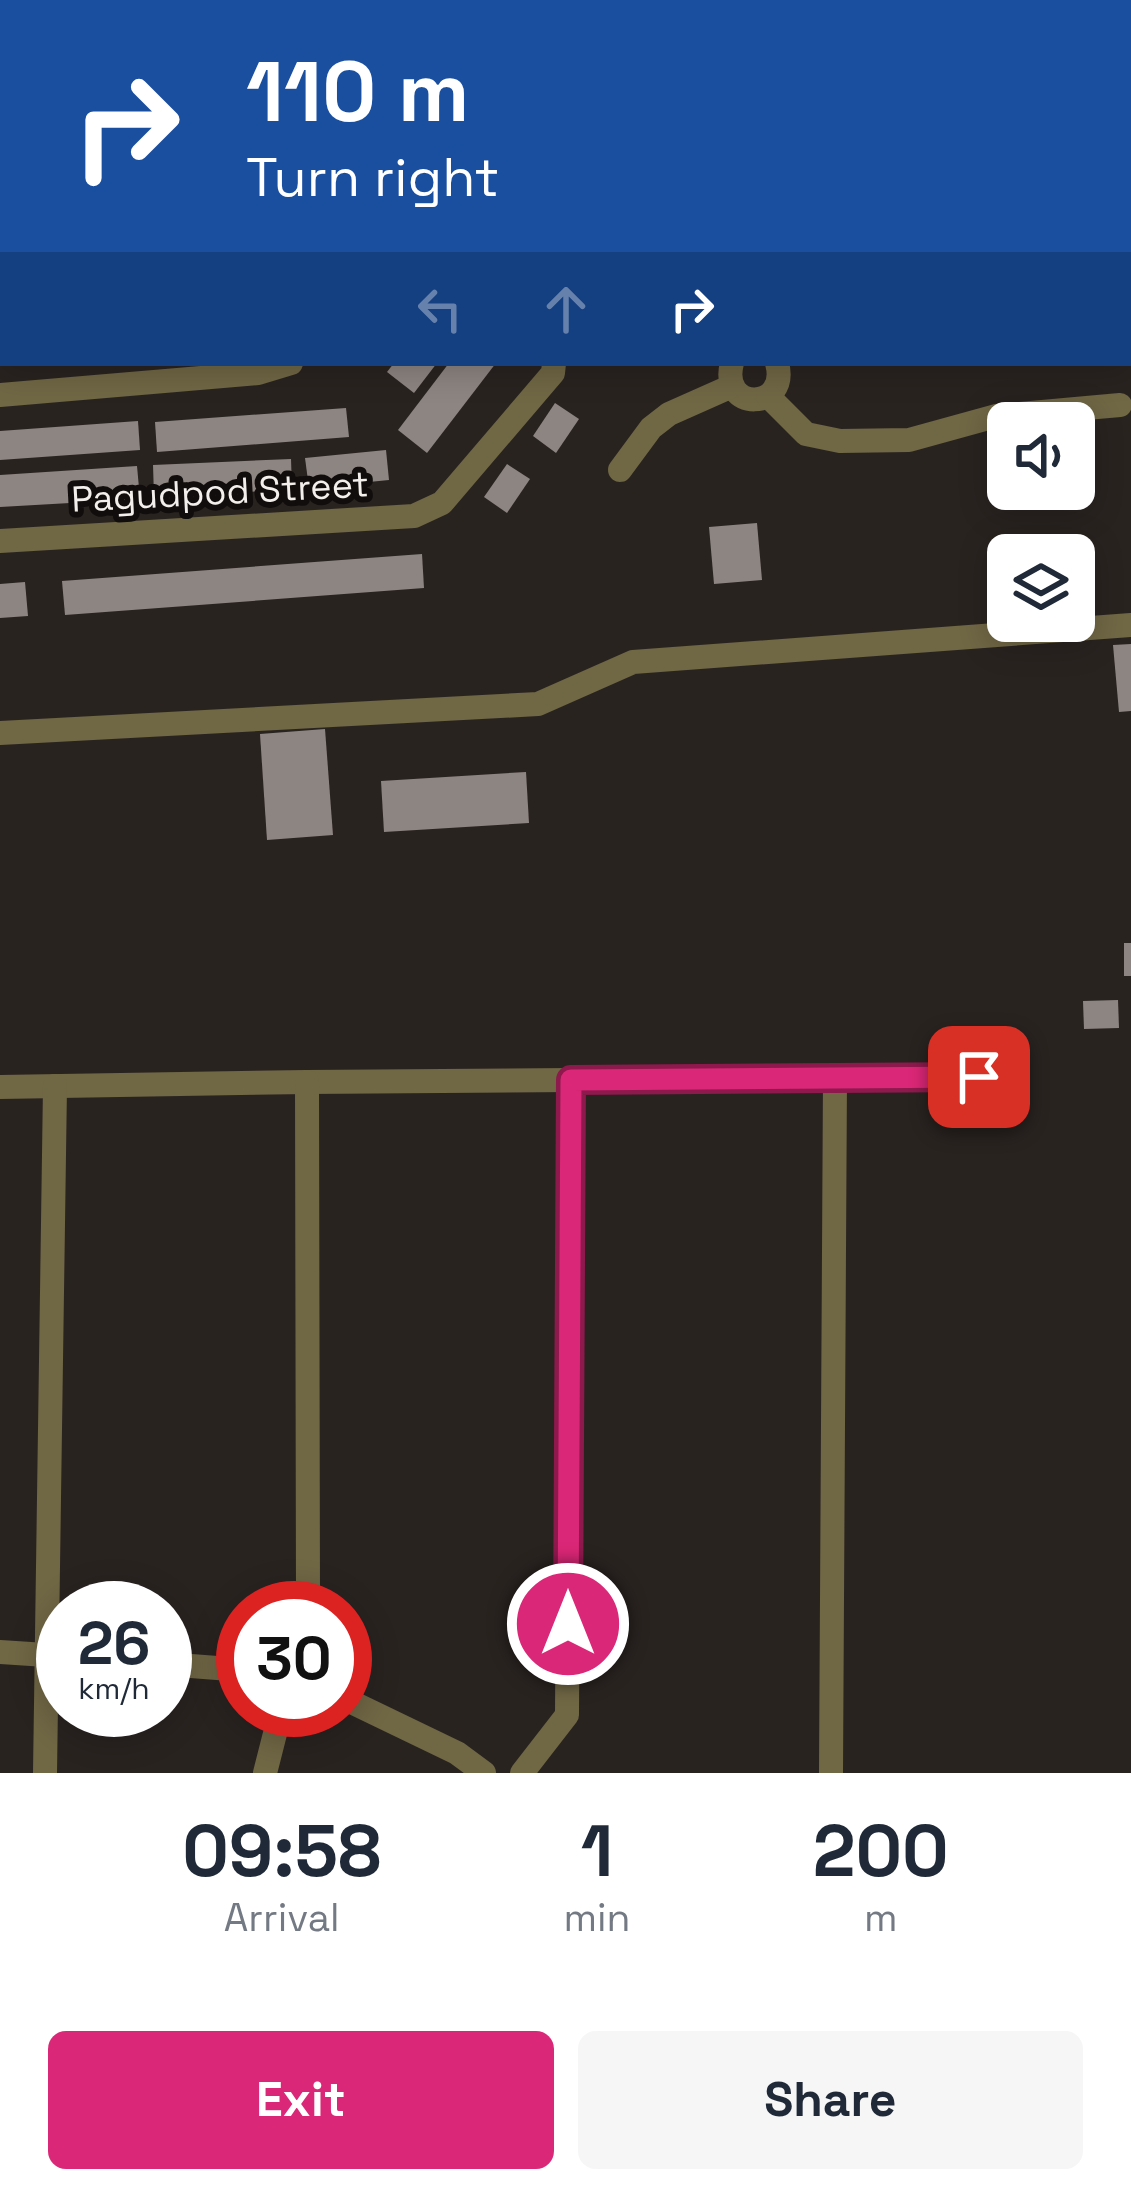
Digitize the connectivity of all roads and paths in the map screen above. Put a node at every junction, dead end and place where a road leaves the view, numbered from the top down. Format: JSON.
{"nodes":[{"id":1,"x":281,"y":366,"type":"edge"},
{"id":2,"x":554,"y":366,"type":"edge"},
{"id":3,"x":778,"y":366,"type":"edge"},
{"id":4,"x":732,"y":375,"type":"edge"},
{"id":5,"x":0,"y":395,"type":"edge"},
{"id":6,"x":768,"y":396,"type":"junction"},
{"id":7,"x":1120,"y":405,"type":"dead end"},
{"id":8,"x":620,"y":470,"type":"dead end"},
{"id":9,"x":0,"y":541,"type":"edge"},
{"id":10,"x":1131,"y":625,"type":"edge"},
{"id":11,"x":0,"y":734,"type":"edge"},
{"id":12,"x":979,"y":1077,"type":"dead end"},
{"id":13,"x":835,"y":1078,"type":"junction"},
{"id":14,"x":571,"y":1080,"type":"junction"},
{"id":15,"x":307,"y":1082,"type":"junction"},
{"id":16,"x":56,"y":1086,"type":"junction"},
{"id":17,"x":0,"y":1087,"type":"edge"},
{"id":18,"x":56,"y":1581,"type":"edge"},
{"id":19,"x":308,"y":1581,"type":"edge"},
{"id":20,"x":0,"y":1652,"type":"edge"},
{"id":21,"x":36,"y":1655,"type":"edge"},
{"id":22,"x":372,"y":1712,"type":"edge"},
{"id":23,"x":48,"y":1737,"type":"edge"},
{"id":24,"x":274,"y":1737,"type":"edge"},
{"id":25,"x":45,"y":1773,"type":"edge"},
{"id":26,"x":266,"y":1773,"type":"edge"},
{"id":27,"x":484,"y":1773,"type":"edge"},
{"id":28,"x":522,"y":1773,"type":"edge"},
{"id":29,"x":831,"y":1773,"type":"edge"}],
"edges":[{"from":1,"to":5,"type":"street"},
{"from":2,"to":9,"type":"street","name":"Pagudpod Street"},
{"from":3,"to":6,"type":"street"},
{"from":4,"to":6,"type":"street"},
{"from":4,"to":8,"type":"street"},
{"from":6,"to":7,"type":"street"},
{"from":10,"to":11,"type":"street"},
{"from":12,"to":13,"type":"street"},
{"from":13,"to":14,"type":"street"},
{"from":13,"to":29,"type":"street"},
{"from":14,"to":15,"type":"street"},
{"from":14,"to":28,"type":"street"},
{"from":15,"to":16,"type":"street"},
{"from":15,"to":19,"type":"street"},
{"from":16,"to":17,"type":"street"},
{"from":16,"to":18,"type":"street"},
{"from":20,"to":21,"type":"street"},
{"from":22,"to":27,"type":"street"},
{"from":23,"to":25,"type":"street"},
{"from":24,"to":26,"type":"street"}]}
